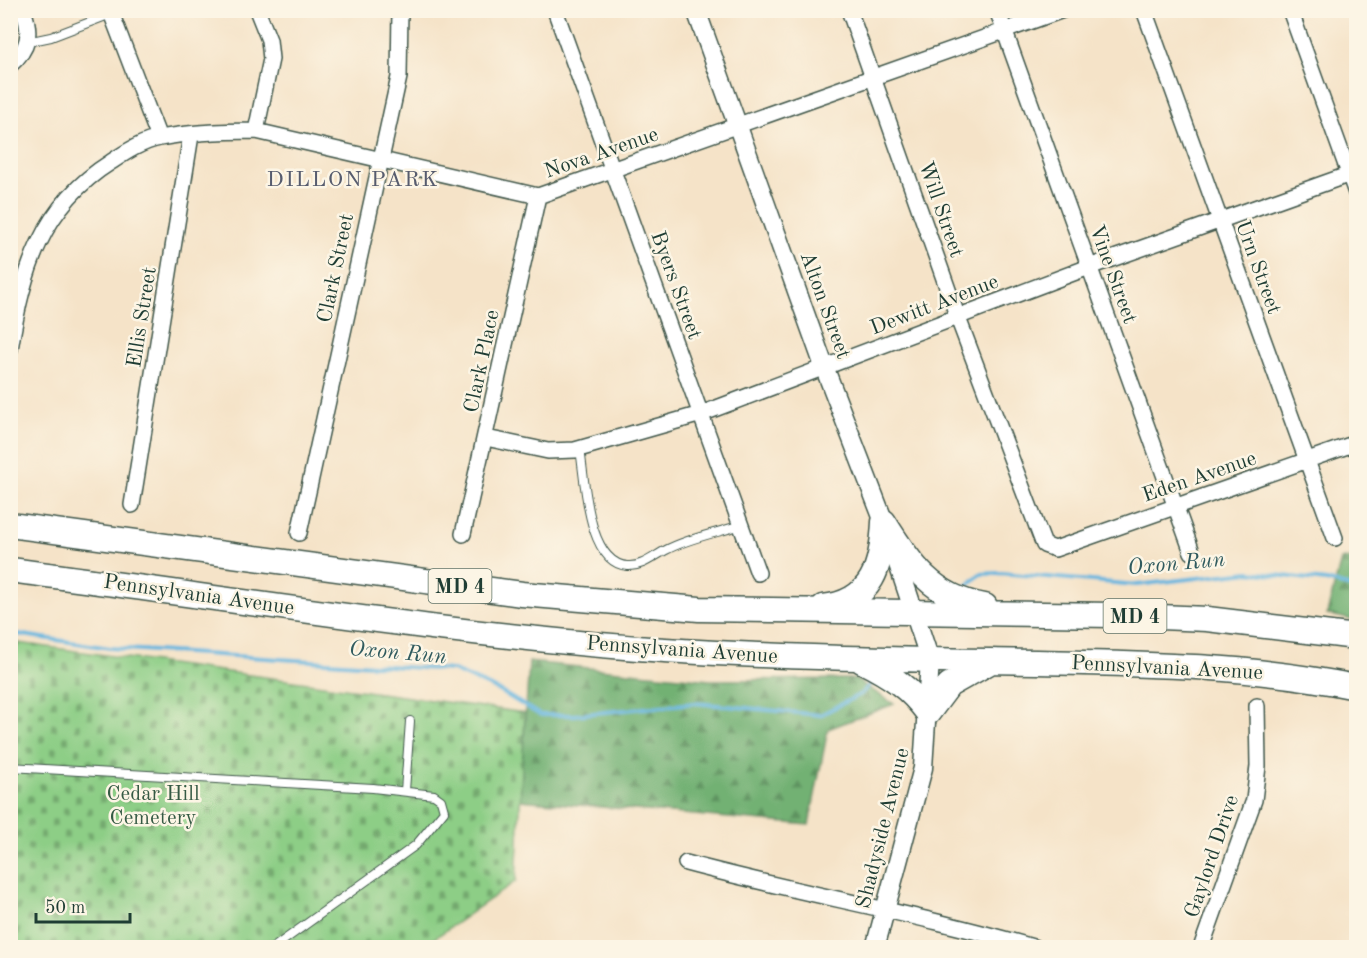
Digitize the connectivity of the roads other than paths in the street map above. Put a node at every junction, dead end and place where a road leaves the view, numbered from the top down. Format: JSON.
{"nodes":[{"id":1,"x":23,"y":10,"type":"edge"},
{"id":2,"x":257,"y":10,"type":"edge"},
{"id":3,"x":400,"y":10,"type":"edge"},
{"id":4,"x":555,"y":10,"type":"edge"},
{"id":5,"x":696,"y":10,"type":"edge"},
{"id":6,"x":849,"y":10,"type":"edge"},
{"id":7,"x":997,"y":10,"type":"edge"},
{"id":8,"x":1063,"y":10,"type":"edge"},
{"id":9,"x":1144,"y":10,"type":"edge"},
{"id":10,"x":1290,"y":10,"type":"edge"},
{"id":11,"x":110,"y":12,"type":"edge"},
{"id":12,"x":1004,"y":32,"type":"junction"},
{"id":13,"x":27,"y":42,"type":"junction"},
{"id":14,"x":10,"y":64,"type":"edge"},
{"id":15,"x":874,"y":78,"type":"junction"},
{"id":16,"x":738,"y":126,"type":"junction"},
{"id":17,"x":256,"y":131,"type":"junction"},
{"id":18,"x":191,"y":135,"type":"junction"},
{"id":19,"x":159,"y":138,"type":"junction"},
{"id":20,"x":380,"y":161,"type":"junction"},
{"id":21,"x":613,"y":170,"type":"junction"},
{"id":22,"x":1353,"y":174,"type":"edge"},
{"id":23,"x":1356,"y":193,"type":"edge"},
{"id":24,"x":538,"y":196,"type":"junction"},
{"id":25,"x":1220,"y":221,"type":"junction"},
{"id":26,"x":1089,"y":267,"type":"junction"},
{"id":27,"x":958,"y":318,"type":"junction"},
{"id":28,"x":10,"y":349,"type":"edge"},
{"id":29,"x":825,"y":369,"type":"junction"},
{"id":30,"x":701,"y":414,"type":"junction"},
{"id":31,"x":486,"y":438,"type":"junction"},
{"id":32,"x":1356,"y":443,"type":"edge"},
{"id":33,"x":580,"y":449,"type":"junction"},
{"id":34,"x":1307,"y":460,"type":"junction"},
{"id":35,"x":132,"y":506,"type":"dead end"},
{"id":36,"x":1175,"y":506,"type":"junction"},
{"id":37,"x":885,"y":522,"type":"junction"},
{"id":38,"x":10,"y":525,"type":"edge"},
{"id":39,"x":741,"y":525,"type":"junction"},
{"id":40,"x":299,"y":533,"type":"dead end"},
{"id":41,"x":463,"y":534,"type":"dead end"},
{"id":42,"x":1335,"y":538,"type":"dead end"},
{"id":43,"x":1055,"y":549,"type":"joint"},
{"id":44,"x":1192,"y":552,"type":"dead end"},
{"id":45,"x":10,"y":570,"type":"edge"},
{"id":46,"x":758,"y":573,"type":"dead end"},
{"id":47,"x":784,"y":612,"type":"junction"},
{"id":48,"x":913,"y":614,"type":"junction"},
{"id":49,"x":1113,"y":615,"type":"junction"},
{"id":50,"x":1356,"y":637,"type":"edge"},
{"id":51,"x":857,"y":659,"type":"junction"},
{"id":52,"x":930,"y":660,"type":"junction"},
{"id":53,"x":991,"y":661,"type":"junction"},
{"id":54,"x":1356,"y":687,"type":"edge"},
{"id":55,"x":1257,"y":706,"type":"dead end"},
{"id":56,"x":928,"y":713,"type":"junction"},
{"id":57,"x":410,"y":720,"type":"dead end"},
{"id":58,"x":10,"y":767,"type":"edge"},
{"id":59,"x":405,"y":791,"type":"junction"},
{"id":60,"x":686,"y":863,"type":"dead end"},
{"id":61,"x":886,"y":908,"type":"junction"},
{"id":62,"x":273,"y":948,"type":"edge"},
{"id":63,"x":716,"y":948,"type":"edge"},
{"id":64,"x":723,"y":948,"type":"edge"},
{"id":65,"x":875,"y":948,"type":"edge"},
{"id":66,"x":1036,"y":948,"type":"edge"},
{"id":67,"x":1201,"y":948,"type":"edge"}],
"edges":[{"from":1,"to":13,"type":"street"},
{"from":2,"to":17,"type":"street"},
{"from":3,"to":20,"type":"street","name":"Clark Street"},
{"from":4,"to":21,"type":"street","name":"Byers Street"},
{"from":5,"to":16,"type":"street","name":"Alton Street"},
{"from":6,"to":15,"type":"street","name":"Will Street"},
{"from":7,"to":12,"type":"street","name":"Vine Street"},
{"from":8,"to":12,"type":"street","name":"Nova Avenue"},
{"from":9,"to":25,"type":"street","name":"Urn Street"},
{"from":10,"to":22,"type":"street"},
{"from":11,"to":13,"type":"lane"},
{"from":11,"to":19,"type":"street"},
{"from":12,"to":15,"type":"street","name":"Nova Avenue"},
{"from":12,"to":26,"type":"street","name":"Vine Street"},
{"from":13,"to":14,"type":"street"},
{"from":15,"to":16,"type":"street","name":"Nova Avenue"},
{"from":15,"to":27,"type":"street","name":"Will Street"},
{"from":16,"to":21,"type":"street","name":"Nova Avenue"},
{"from":16,"to":29,"type":"street","name":"Alton Street"},
{"from":17,"to":18,"type":"street","name":"Nova Avenue"},
{"from":17,"to":20,"type":"street","name":"Nova Avenue"},
{"from":18,"to":19,"type":"street","name":"Nova Avenue"},
{"from":18,"to":35,"type":"street","name":"Ellis Street"},
{"from":19,"to":28,"type":"street","name":"Nova Avenue"},
{"from":20,"to":24,"type":"street","name":"Nova Avenue"},
{"from":20,"to":40,"type":"street","name":"Clark Street"},
{"from":21,"to":24,"type":"street","name":"Nova Avenue"},
{"from":21,"to":30,"type":"street","name":"Byers Street"},
{"from":22,"to":23,"type":"street"},
{"from":22,"to":25,"type":"street","name":"Dewitt Avenue"},
{"from":24,"to":31,"type":"street","name":"Clark Place"},
{"from":25,"to":26,"type":"street","name":"Dewitt Avenue"},
{"from":25,"to":34,"type":"street","name":"Urn Street"},
{"from":26,"to":27,"type":"street","name":"Dewitt Avenue"},
{"from":26,"to":36,"type":"street","name":"Vine Street"},
{"from":27,"to":29,"type":"street","name":"Dewitt Avenue"},
{"from":27,"to":43,"type":"street","name":"Will Street"},
{"from":29,"to":30,"type":"street","name":"Dewitt Avenue"},
{"from":29,"to":37,"type":"street","name":"Alton Street"},
{"from":30,"to":33,"type":"street","name":"Dewitt Avenue"},
{"from":30,"to":39,"type":"street","name":"Byers Street"},
{"from":31,"to":33,"type":"street","name":"Dewitt Avenue"},
{"from":31,"to":41,"type":"street","name":"Clark Place"},
{"from":32,"to":34,"type":"street","name":"Eden Avenue"},
{"from":33,"to":39,"type":"lane"},
{"from":34,"to":36,"type":"street","name":"Eden Avenue"},
{"from":34,"to":42,"type":"street","name":"Urn Street"},
{"from":36,"to":43,"type":"street","name":"Eden Avenue"},
{"from":36,"to":44,"type":"street","name":"Vine Street"},
{"from":37,"to":47,"type":"highway"},
{"from":37,"to":48,"type":"street","name":"Alton Street"},
{"from":37,"to":49,"type":"highway"},
{"from":38,"to":47,"type":"highway","name":"Pennsylvania Avenue","number":"MD 4"},
{"from":39,"to":46,"type":"street","name":"Byers Street"},
{"from":45,"to":51,"type":"highway","name":"Pennsylvania Avenue","number":"MD 4"},
{"from":47,"to":48,"type":"highway","name":"Pennsylvania Avenue","number":"MD 4"},
{"from":48,"to":49,"type":"highway","name":"Pennsylvania Avenue","number":"MD 4"},
{"from":48,"to":52,"type":"street","name":"Shadyside Avenue"},
{"from":49,"to":50,"type":"highway","name":"Pennsylvania Avenue","number":"MD 4"},
{"from":51,"to":52,"type":"highway","name":"Pennsylvania Avenue","number":"MD 4"},
{"from":51,"to":56,"type":"highway"},
{"from":52,"to":53,"type":"highway","name":"Pennsylvania Avenue","number":"MD 4"},
{"from":52,"to":56,"type":"street","name":"Shadyside Avenue"},
{"from":53,"to":54,"type":"highway","name":"Pennsylvania Avenue","number":"MD 4"},
{"from":53,"to":56,"type":"highway"},
{"from":55,"to":67,"type":"street","name":"Gaylord Drive"},
{"from":56,"to":61,"type":"street","name":"Shadyside Avenue"},
{"from":57,"to":59,"type":"lane"},
{"from":58,"to":59,"type":"lane"},
{"from":59,"to":62,"type":"lane"},
{"from":60,"to":61,"type":"street"},
{"from":61,"to":65,"type":"street","name":"Shadyside Avenue"},
{"from":61,"to":66,"type":"street"},
{"from":63,"to":64,"type":"lane"}]}
